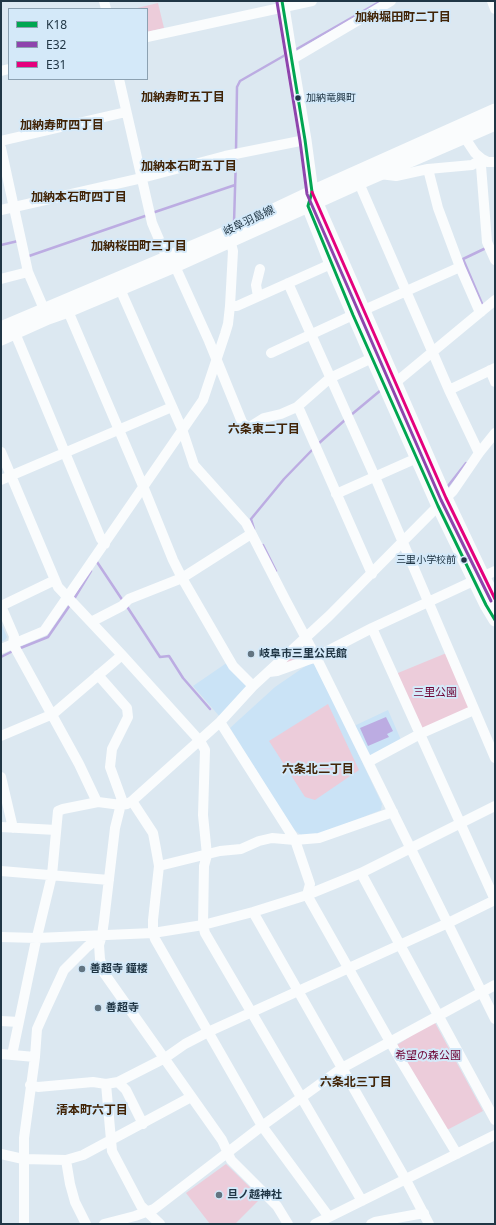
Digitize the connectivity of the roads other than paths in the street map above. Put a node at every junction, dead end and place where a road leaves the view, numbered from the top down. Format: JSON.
{"nodes":[{"id":1,"x":312,"y":1,"type":"edge"},
{"id":2,"x":392,"y":1,"type":"edge"},
{"id":3,"x":492,"y":1,"type":"edge"},
{"id":4,"x":283,"y":4,"type":"edge"},
{"id":5,"x":373,"y":7,"type":"edge"},
{"id":6,"x":495,"y":9,"type":"edge"},
{"id":7,"x":148,"y":37,"type":"edge"},
{"id":8,"x":291,"y":60,"type":"junction"},
{"id":9,"x":119,"y":80,"type":"edge"},
{"id":10,"x":495,"y":110,"type":"edge"},
{"id":11,"x":126,"y":112,"type":"junction"},
{"id":12,"x":495,"y":124,"type":"edge"},
{"id":13,"x":465,"y":138,"type":"junction"},
{"id":14,"x":1,"y":140,"type":"edge"},
{"id":15,"x":305,"y":140,"type":"junction"},
{"id":16,"x":1,"y":148,"type":"edge"},
{"id":17,"x":482,"y":159,"type":"junction"},
{"id":18,"x":495,"y":162,"type":"edge"},
{"id":19,"x":428,"y":169,"type":"junction"},
{"id":20,"x":380,"y":174,"type":"junction"},
{"id":21,"x":142,"y":178,"type":"junction"},
{"id":22,"x":359,"y":183,"type":"junction"},
{"id":23,"x":312,"y":200,"type":"junction"},
{"id":24,"x":14,"y":207,"type":"junction"},
{"id":25,"x":1,"y":210,"type":"edge"},
{"id":26,"x":230,"y":240,"type":"junction"},
{"id":27,"x":495,"y":260,"type":"edge"},
{"id":28,"x":171,"y":262,"type":"junction"},
{"id":29,"x":331,"y":264,"type":"junction"},
{"id":30,"x":460,"y":267,"type":"junction"},
{"id":31,"x":260,"y":269,"type":"dead end"},
{"id":32,"x":28,"y":272,"type":"junction"},
{"id":33,"x":1,"y":279,"type":"edge"},
{"id":34,"x":288,"y":282,"type":"junction"},
{"id":35,"x":120,"y":289,"type":"junction"},
{"id":36,"x":407,"y":291,"type":"junction"},
{"id":37,"x":258,"y":296,"type":"junction"},
{"id":38,"x":495,"y":300,"type":"edge"},
{"id":39,"x":230,"y":306,"type":"junction"},
{"id":40,"x":68,"y":311,"type":"junction"},
{"id":41,"x":481,"y":312,"type":"junction"},
{"id":42,"x":358,"y":313,"type":"junction"},
{"id":43,"x":46,"y":314,"type":"junction"},
{"id":44,"x":1,"y":328,"type":"edge"},
{"id":45,"x":15,"y":333,"type":"junction"},
{"id":46,"x":311,"y":335,"type":"junction"},
{"id":47,"x":1,"y":339,"type":"edge"},
{"id":48,"x":434,"y":352,"type":"junction"},
{"id":49,"x":271,"y":353,"type":"dead end"},
{"id":50,"x":372,"y":358,"type":"junction"},
{"id":51,"x":216,"y":360,"type":"junction"},
{"id":52,"x":493,"y":369,"type":"edge"},
{"id":53,"x":330,"y":378,"type":"junction"},
{"id":54,"x":495,"y":382,"type":"edge"},
{"id":55,"x":395,"y":383,"type":"junction"},
{"id":56,"x":449,"y":390,"type":"junction"},
{"id":57,"x":172,"y":407,"type":"junction"},
{"id":58,"x":296,"y":407,"type":"junction"},
{"id":59,"x":182,"y":429,"type":"junction"},
{"id":60,"x":118,"y":430,"type":"junction"},
{"id":61,"x":494,"y":436,"type":"edge"},
{"id":62,"x":1,"y":452,"type":"edge"},
{"id":63,"x":65,"y":453,"type":"junction"},
{"id":64,"x":480,"y":453,"type":"junction"},
{"id":65,"x":417,"y":458,"type":"junction"},
{"id":66,"x":11,"y":476,"type":"junction"},
{"id":67,"x":375,"y":477,"type":"junction"},
{"id":68,"x":1,"y":480,"type":"edge"},
{"id":69,"x":143,"y":486,"type":"junction"},
{"id":70,"x":336,"y":494,"type":"junction"},
{"id":71,"x":442,"y":502,"type":"junction"},
{"id":72,"x":251,"y":534,"type":"junction"},
{"id":73,"x":403,"y":542,"type":"junction"},
{"id":74,"x":105,"y":544,"type":"junction"},
{"id":75,"x":495,"y":570,"type":"edge"},
{"id":76,"x":372,"y":574,"type":"junction"},
{"id":77,"x":182,"y":578,"type":"junction"},
{"id":78,"x":479,"y":578,"type":"junction"},
{"id":79,"x":55,"y":580,"type":"junction"},
{"id":80,"x":68,"y":596,"type":"junction"},
{"id":81,"x":495,"y":598,"type":"edge"},
{"id":82,"x":428,"y":602,"type":"junction"},
{"id":83,"x":1,"y":606,"type":"edge"},
{"id":84,"x":495,"y":620,"type":"edge"},
{"id":85,"x":91,"y":622,"type":"junction"},
{"id":86,"x":372,"y":628,"type":"junction"},
{"id":87,"x":306,"y":638,"type":"junction"},
{"id":88,"x":13,"y":644,"type":"junction"},
{"id":89,"x":1,"y":649,"type":"edge"},
{"id":90,"x":122,"y":655,"type":"junction"},
{"id":91,"x":316,"y":656,"type":"junction"},
{"id":92,"x":268,"y":672,"type":"junction"},
{"id":93,"x":98,"y":675,"type":"junction"},
{"id":94,"x":253,"y":686,"type":"junction"},
{"id":95,"x":474,"y":710,"type":"junction"},
{"id":96,"x":53,"y":714,"type":"junction"},
{"id":97,"x":220,"y":722,"type":"junction"},
{"id":98,"x":420,"y":734,"type":"junction"},
{"id":99,"x":1,"y":736,"type":"edge"},
{"id":100,"x":200,"y":741,"type":"junction"},
{"id":101,"x":495,"y":758,"type":"edge"},
{"id":102,"x":368,"y":762,"type":"junction"},
{"id":103,"x":1,"y":777,"type":"edge"},
{"id":104,"x":132,"y":801,"type":"junction"},
{"id":105,"x":97,"y":802,"type":"junction"},
{"id":106,"x":122,"y":805,"type":"junction"},
{"id":107,"x":495,"y":806,"type":"edge"},
{"id":108,"x":392,"y":812,"type":"junction"},
{"id":109,"x":461,"y":823,"type":"junction"},
{"id":110,"x":1,"y":827,"type":"edge"},
{"id":111,"x":14,"y":828,"type":"junction"},
{"id":112,"x":56,"y":830,"type":"junction"},
{"id":113,"x":295,"y":840,"type":"junction"},
{"id":114,"x":411,"y":848,"type":"junction"},
{"id":115,"x":207,"y":855,"type":"junction"},
{"id":116,"x":159,"y":866,"type":"junction"},
{"id":117,"x":1,"y":871,"type":"edge"},
{"id":118,"x":360,"y":873,"type":"junction"},
{"id":119,"x":52,"y":876,"type":"junction"},
{"id":120,"x":109,"y":880,"type":"junction"},
{"id":121,"x":307,"y":895,"type":"junction"},
{"id":122,"x":495,"y":900,"type":"edge"},
{"id":123,"x":252,"y":912,"type":"junction"},
{"id":124,"x":448,"y":923,"type":"junction"},
{"id":125,"x":203,"y":925,"type":"junction"},
{"id":126,"x":153,"y":933,"type":"junction"},
{"id":127,"x":102,"y":935,"type":"junction"},
{"id":128,"x":1,"y":937,"type":"edge"},
{"id":129,"x":37,"y":938,"type":"junction"},
{"id":130,"x":400,"y":945,"type":"junction"},
{"id":131,"x":348,"y":968,"type":"junction"},
{"id":132,"x":495,"y":985,"type":"edge"},
{"id":133,"x":298,"y":991,"type":"junction"},
{"id":134,"x":482,"y":992,"type":"junction"},
{"id":135,"x":251,"y":1012,"type":"junction"},
{"id":136,"x":438,"y":1016,"type":"junction"},
{"id":137,"x":495,"y":1019,"type":"edge"},
{"id":138,"x":1,"y":1020,"type":"edge"},
{"id":139,"x":19,"y":1022,"type":"junction"},
{"id":140,"x":208,"y":1032,"type":"junction"},
{"id":141,"x":390,"y":1042,"type":"junction"},
{"id":142,"x":1,"y":1054,"type":"edge"},
{"id":143,"x":12,"y":1055,"type":"junction"},
{"id":144,"x":35,"y":1057,"type":"junction"},
{"id":145,"x":165,"y":1058,"type":"junction"},
{"id":146,"x":342,"y":1068,"type":"junction"},
{"id":147,"x":118,"y":1082,"type":"junction"},
{"id":148,"x":106,"y":1084,"type":"junction"},
{"id":149,"x":30,"y":1085,"type":"junction"},
{"id":150,"x":191,"y":1097,"type":"junction"},
{"id":151,"x":301,"y":1097,"type":"junction"},
{"id":152,"x":495,"y":1120,"type":"edge"},
{"id":153,"x":144,"y":1124,"type":"junction"},
{"id":154,"x":262,"y":1126,"type":"junction"},
{"id":155,"x":495,"y":1134,"type":"edge"},
{"id":156,"x":111,"y":1141,"type":"junction"},
{"id":157,"x":228,"y":1152,"type":"junction"},
{"id":158,"x":1,"y":1154,"type":"edge"},
{"id":159,"x":457,"y":1154,"type":"junction"},
{"id":160,"x":23,"y":1159,"type":"junction"},
{"id":161,"x":66,"y":1160,"type":"junction"},
{"id":162,"x":406,"y":1180,"type":"junction"},
{"id":163,"x":362,"y":1201,"type":"junction"},
{"id":164,"x":148,"y":1212,"type":"junction"},
{"id":165,"x":424,"y":1213,"type":"junction"},
{"id":166,"x":329,"y":1217,"type":"junction"},
{"id":167,"x":24,"y":1224,"type":"edge"},
{"id":168,"x":86,"y":1224,"type":"edge"},
{"id":169,"x":104,"y":1224,"type":"edge"},
{"id":170,"x":160,"y":1224,"type":"edge"},
{"id":171,"x":288,"y":1224,"type":"edge"},
{"id":172,"x":316,"y":1224,"type":"edge"},
{"id":173,"x":371,"y":1224,"type":"edge"},
{"id":174,"x":429,"y":1224,"type":"edge"}],
"edges":[{"from":1,"to":4,"type":"street"},
{"from":2,"to":5,"type":"street"},
{"from":3,"to":6,"type":"street"},
{"from":4,"to":7,"type":"street"},
{"from":4,"to":8,"type":"main road"},
{"from":5,"to":8,"type":"street"},
{"from":8,"to":15,"type":"main road"},
{"from":9,"to":11,"type":"street"},
{"from":10,"to":23,"type":"main road","name":"岐阜羽島線"},
{"from":11,"to":14,"type":"street"},
{"from":11,"to":21,"type":"street"},
{"from":12,"to":13,"type":"main road","name":"岐阜羽島線"},
{"from":13,"to":17,"type":"street"},
{"from":13,"to":20,"type":"main road","name":"岐阜羽島線"},
{"from":15,"to":21,"type":"street"},
{"from":15,"to":23,"type":"main road"},
{"from":16,"to":24,"type":"street"},
{"from":17,"to":18,"type":"street"},
{"from":17,"to":19,"type":"street"},
{"from":17,"to":27,"type":"street"},
{"from":19,"to":20,"type":"street"},
{"from":19,"to":30,"type":"street"},
{"from":20,"to":22,"type":"main road","name":"岐阜羽島線"},
{"from":21,"to":24,"type":"street"},
{"from":21,"to":28,"type":"street"},
{"from":22,"to":23,"type":"main road","name":"岐阜羽島線"},
{"from":22,"to":36,"type":"street"},
{"from":23,"to":26,"type":"main road","name":"岐阜羽島線"},
{"from":23,"to":28,"type":"main road","name":"岐阜羽島線"},
{"from":23,"to":29,"type":"main road"},
{"from":23,"to":42,"type":"main road"},
{"from":24,"to":25,"type":"street"},
{"from":24,"to":32,"type":"street"},
{"from":26,"to":28,"type":"main road","name":"岐阜羽島線"},
{"from":26,"to":39,"type":"street"},
{"from":28,"to":35,"type":"main road","name":"岐阜羽島線"},
{"from":28,"to":43,"type":"main road","name":"岐阜羽島線"},
{"from":28,"to":51,"type":"street"},
{"from":29,"to":34,"type":"street"},
{"from":29,"to":42,"type":"main road"},
{"from":30,"to":36,"type":"street"},
{"from":30,"to":41,"type":"street"},
{"from":31,"to":37,"type":"street"},
{"from":32,"to":33,"type":"street"},
{"from":32,"to":43,"type":"street"},
{"from":34,"to":37,"type":"street"},
{"from":34,"to":46,"type":"street"},
{"from":35,"to":40,"type":"main road","name":"岐阜羽島線"},
{"from":35,"to":57,"type":"street"},
{"from":36,"to":42,"type":"street"},
{"from":36,"to":48,"type":"street"},
{"from":37,"to":39,"type":"street"},
{"from":38,"to":41,"type":"street"},
{"from":39,"to":51,"type":"street"},
{"from":40,"to":43,"type":"main road","name":"岐阜羽島線"},
{"from":40,"to":60,"type":"street"},
{"from":41,"to":48,"type":"street"},
{"from":42,"to":46,"type":"street"},
{"from":42,"to":50,"type":"main road"},
{"from":42,"to":55,"type":"main road"},
{"from":43,"to":44,"type":"main road","name":"岐阜羽島線"},
{"from":43,"to":45,"type":"main road","name":"岐阜羽島線"},
{"from":45,"to":47,"type":"main road","name":"岐阜羽島線"},
{"from":45,"to":63,"type":"street"},
{"from":46,"to":49,"type":"street"},
{"from":46,"to":53,"type":"street"},
{"from":48,"to":55,"type":"street"},
{"from":48,"to":56,"type":"street"},
{"from":50,"to":53,"type":"street"},
{"from":50,"to":65,"type":"main road"},
{"from":51,"to":58,"type":"street"},
{"from":51,"to":59,"type":"street"},
{"from":52,"to":54,"type":"street"},
{"from":52,"to":56,"type":"street"},
{"from":53,"to":58,"type":"street"},
{"from":53,"to":67,"type":"street"},
{"from":55,"to":71,"type":"main road"},
{"from":56,"to":64,"type":"street"},
{"from":57,"to":59,"type":"street"},
{"from":57,"to":60,"type":"street"},
{"from":58,"to":70,"type":"street"},
{"from":59,"to":69,"type":"street"},
{"from":59,"to":72,"type":"street"},
{"from":60,"to":63,"type":"street"},
{"from":60,"to":69,"type":"street"},
{"from":61,"to":64,"type":"street"},
{"from":62,"to":66,"type":"street"},
{"from":63,"to":66,"type":"street"},
{"from":63,"to":74,"type":"street"},
{"from":64,"to":71,"type":"street"},
{"from":65,"to":67,"type":"street"},
{"from":65,"to":71,"type":"main road"},
{"from":66,"to":68,"type":"street"},
{"from":66,"to":79,"type":"street"},
{"from":67,"to":70,"type":"street"},
{"from":67,"to":73,"type":"street"},
{"from":69,"to":74,"type":"street"},
{"from":69,"to":77,"type":"street"},
{"from":70,"to":76,"type":"street"},
{"from":71,"to":73,"type":"street"},
{"from":71,"to":78,"type":"main road"},
{"from":72,"to":77,"type":"street"},
{"from":72,"to":87,"type":"street"},
{"from":73,"to":76,"type":"street"},
{"from":73,"to":82,"type":"street"},
{"from":74,"to":80,"type":"street"},
{"from":75,"to":78,"type":"street"},
{"from":76,"to":87,"type":"street"},
{"from":77,"to":85,"type":"street"},
{"from":77,"to":94,"type":"street"},
{"from":78,"to":81,"type":"main road"},
{"from":78,"to":82,"type":"street"},
{"from":78,"to":84,"type":"main road"},
{"from":79,"to":80,"type":"street"},
{"from":79,"to":83,"type":"street"},
{"from":80,"to":85,"type":"street"},
{"from":80,"to":88,"type":"street"},
{"from":82,"to":86,"type":"street"},
{"from":82,"to":95,"type":"street"},
{"from":83,"to":88,"type":"street"},
{"from":85,"to":90,"type":"street"},
{"from":86,"to":91,"type":"street"},
{"from":86,"to":98,"type":"street"},
{"from":87,"to":91,"type":"street"},
{"from":87,"to":92,"type":"street"},
{"from":88,"to":89,"type":"street"},
{"from":88,"to":96,"type":"street"},
{"from":90,"to":93,"type":"street"},
{"from":90,"to":100,"type":"street"},
{"from":91,"to":92,"type":"street"},
{"from":91,"to":102,"type":"street"},
{"from":92,"to":94,"type":"street"},
{"from":93,"to":96,"type":"street"},
{"from":93,"to":106,"type":"street"},
{"from":94,"to":97,"type":"street"},
{"from":95,"to":98,"type":"street"},
{"from":95,"to":101,"type":"street"},
{"from":96,"to":99,"type":"street"},
{"from":96,"to":105,"type":"street"},
{"from":97,"to":100,"type":"street"},
{"from":97,"to":113,"type":"street"},
{"from":98,"to":102,"type":"street"},
{"from":98,"to":109,"type":"street"},
{"from":100,"to":104,"type":"street"},
{"from":100,"to":115,"type":"street"},
{"from":102,"to":108,"type":"street"},
{"from":103,"to":111,"type":"street"},
{"from":104,"to":106,"type":"street"},
{"from":104,"to":116,"type":"street"},
{"from":105,"to":106,"type":"street"},
{"from":105,"to":112,"type":"street"},
{"from":106,"to":120,"type":"street"},
{"from":107,"to":109,"type":"street"},
{"from":108,"to":113,"type":"street"},
{"from":108,"to":114,"type":"street"},
{"from":109,"to":114,"type":"street"},
{"from":109,"to":122,"type":"street"},
{"from":110,"to":111,"type":"street"},
{"from":111,"to":112,"type":"street"},
{"from":112,"to":119,"type":"street"},
{"from":113,"to":115,"type":"street"},
{"from":113,"to":121,"type":"street"},
{"from":114,"to":118,"type":"street"},
{"from":114,"to":124,"type":"street"},
{"from":115,"to":116,"type":"street"},
{"from":115,"to":125,"type":"street"},
{"from":116,"to":126,"type":"street"},
{"from":117,"to":119,"type":"street"},
{"from":118,"to":121,"type":"street"},
{"from":118,"to":130,"type":"street"},
{"from":119,"to":120,"type":"street"},
{"from":119,"to":129,"type":"street"},
{"from":120,"to":127,"type":"street"},
{"from":121,"to":123,"type":"street"},
{"from":121,"to":131,"type":"street"},
{"from":122,"to":124,"type":"street"},
{"from":123,"to":125,"type":"street"},
{"from":123,"to":133,"type":"street"},
{"from":124,"to":130,"type":"street"},
{"from":124,"to":134,"type":"street"},
{"from":125,"to":126,"type":"street"},
{"from":125,"to":135,"type":"street"},
{"from":126,"to":127,"type":"street"},
{"from":126,"to":140,"type":"street"},
{"from":127,"to":129,"type":"street"},
{"from":127,"to":144,"type":"street"},
{"from":127,"to":145,"type":"street"},
{"from":128,"to":129,"type":"street"},
{"from":129,"to":139,"type":"street"},
{"from":130,"to":131,"type":"street"},
{"from":130,"to":136,"type":"street"},
{"from":131,"to":133,"type":"street"},
{"from":131,"to":141,"type":"street"},
{"from":132,"to":134,"type":"street"},
{"from":133,"to":135,"type":"street"},
{"from":133,"to":146,"type":"street"},
{"from":134,"to":136,"type":"street"},
{"from":134,"to":137,"type":"street"},
{"from":135,"to":140,"type":"street"},
{"from":135,"to":151,"type":"street"},
{"from":136,"to":141,"type":"street"},
{"from":136,"to":152,"type":"street"},
{"from":138,"to":139,"type":"street"},
{"from":139,"to":143,"type":"street"},
{"from":140,"to":145,"type":"street"},
{"from":140,"to":154,"type":"street"},
{"from":141,"to":146,"type":"street"},
{"from":141,"to":159,"type":"street"},
{"from":142,"to":143,"type":"street"},
{"from":143,"to":144,"type":"street"},
{"from":144,"to":149,"type":"street"},
{"from":145,"to":147,"type":"street"},
{"from":145,"to":150,"type":"street"},
{"from":146,"to":151,"type":"street"},
{"from":146,"to":162,"type":"street"},
{"from":147,"to":148,"type":"street"},
{"from":147,"to":153,"type":"street"},
{"from":148,"to":149,"type":"street"},
{"from":148,"to":156,"type":"street"},
{"from":149,"to":160,"type":"street"},
{"from":150,"to":153,"type":"street"},
{"from":150,"to":157,"type":"street"},
{"from":151,"to":154,"type":"street"},
{"from":151,"to":163,"type":"street"},
{"from":153,"to":156,"type":"street"},
{"from":154,"to":157,"type":"street"},
{"from":154,"to":166,"type":"street"},
{"from":155,"to":159,"type":"street"},
{"from":156,"to":161,"type":"street"},
{"from":156,"to":164,"type":"street"},
{"from":157,"to":164,"type":"street"},
{"from":157,"to":171,"type":"street"},
{"from":158,"to":160,"type":"street"},
{"from":159,"to":162,"type":"street"},
{"from":160,"to":161,"type":"street"},
{"from":160,"to":167,"type":"street"},
{"from":161,"to":168,"type":"street"},
{"from":162,"to":163,"type":"street"},
{"from":162,"to":165,"type":"street"},
{"from":163,"to":166,"type":"street"},
{"from":164,"to":169,"type":"street"},
{"from":164,"to":170,"type":"street"},
{"from":165,"to":173,"type":"street"},
{"from":165,"to":174,"type":"street"},
{"from":166,"to":172,"type":"street"}]}
